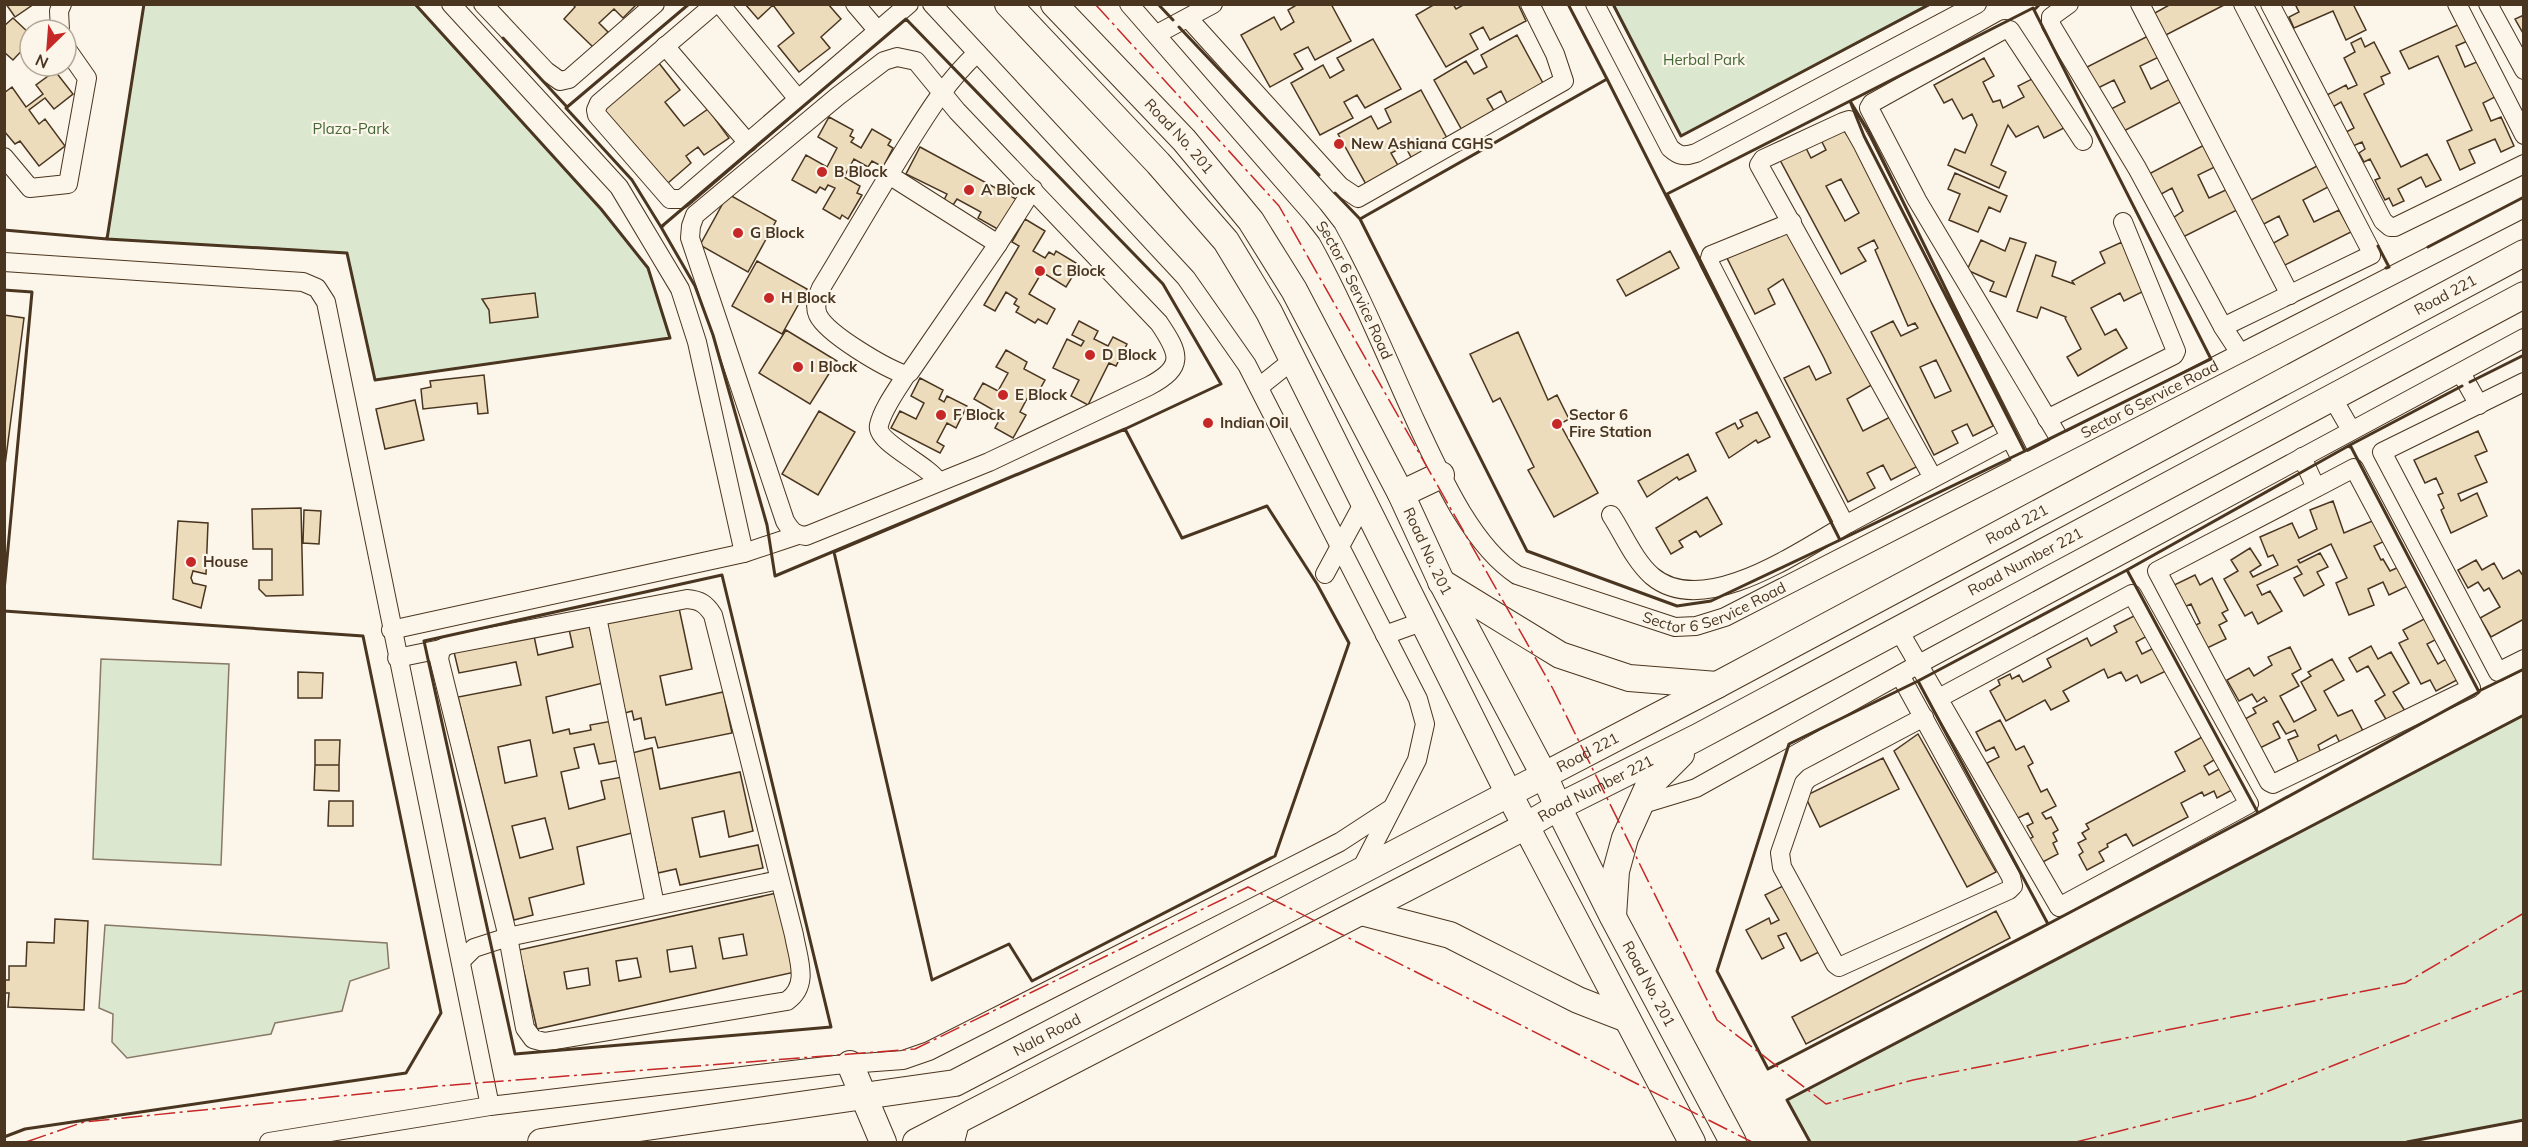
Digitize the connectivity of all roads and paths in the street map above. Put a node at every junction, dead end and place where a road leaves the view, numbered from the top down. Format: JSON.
{"nodes":[{"id":1,"x":451,"y":4,"type":"edge"},
{"id":2,"x":483,"y":4,"type":"edge"},
{"id":3,"x":655,"y":4,"type":"edge"},
{"id":4,"x":715,"y":4,"type":"edge"},
{"id":5,"x":720,"y":4,"type":"edge"},
{"id":6,"x":855,"y":4,"type":"edge"},
{"id":7,"x":909,"y":4,"type":"edge"},
{"id":8,"x":932,"y":4,"type":"edge"},
{"id":9,"x":1008,"y":4,"type":"edge"},
{"id":10,"x":1054,"y":4,"type":"edge"},
{"id":11,"x":1213,"y":4,"type":"edge"},
{"id":12,"x":1530,"y":4,"type":"edge"},
{"id":13,"x":1595,"y":4,"type":"edge"},
{"id":14,"x":1977,"y":4,"type":"edge"},
{"id":15,"x":2069,"y":4,"type":"edge"},
{"id":16,"x":2140,"y":4,"type":"edge"},
{"id":17,"x":2243,"y":4,"type":"edge"},
{"id":18,"x":2270,"y":4,"type":"edge"},
{"id":19,"x":2457,"y":4,"type":"edge"},
{"id":20,"x":2488,"y":4,"type":"edge"},
{"id":21,"x":1135,"y":6,"type":"edge"},
{"id":22,"x":1188,"y":18,"type":"junction"},
{"id":23,"x":878,"y":31,"type":"junction"},
{"id":24,"x":1157,"y":34,"type":"junction"},
{"id":25,"x":665,"y":46,"type":"junction"},
{"id":26,"x":977,"y":54,"type":"junction"},
{"id":27,"x":78,"y":65,"type":"edge"},
{"id":28,"x":2523,"y":70,"type":"edge"},
{"id":29,"x":941,"y":92,"type":"junction"},
{"id":30,"x":798,"y":99,"type":"junction"},
{"id":31,"x":2523,"y":135,"type":"edge"},
{"id":32,"x":2083,"y":141,"type":"dead end"},
{"id":33,"x":748,"y":142,"type":"junction"},
{"id":34,"x":4,"y":157,"type":"edge"},
{"id":35,"x":2523,"y":164,"type":"edge"},
{"id":36,"x":889,"y":175,"type":"junction"},
{"id":37,"x":1033,"y":189,"type":"junction"},
{"id":38,"x":2523,"y":208,"type":"edge"},
{"id":39,"x":1792,"y":222,"type":"junction"},
{"id":40,"x":2123,"y":222,"type":"dead end"},
{"id":41,"x":998,"y":244,"type":"junction"},
{"id":42,"x":2523,"y":254,"type":"edge"},
{"id":43,"x":4,"y":262,"type":"edge"},
{"id":44,"x":2290,"y":295,"type":"junction"},
{"id":45,"x":2523,"y":295,"type":"edge"},
{"id":46,"x":2223,"y":327,"type":"junction"},
{"id":47,"x":2523,"y":338,"type":"edge"},
{"id":48,"x":2240,"y":353,"type":"junction"},
{"id":49,"x":1293,"y":360,"type":"junction"},
{"id":50,"x":2461,"y":373,"type":"junction"},
{"id":51,"x":906,"y":375,"type":"junction"},
{"id":52,"x":2523,"y":382,"type":"edge"},
{"id":53,"x":1259,"y":387,"type":"junction"},
{"id":54,"x":2332,"y":397,"type":"junction"},
{"id":55,"x":2479,"y":405,"type":"junction"},
{"id":56,"x":2046,"y":419,"type":"junction"},
{"id":57,"x":2351,"y":430,"type":"junction"},
{"id":58,"x":2009,"y":438,"type":"junction"},
{"id":59,"x":2062,"y":443,"type":"junction"},
{"id":60,"x":2301,"y":457,"type":"junction"},
{"id":61,"x":2023,"y":463,"type":"junction"},
{"id":62,"x":1441,"y":475,"type":"junction"},
{"id":63,"x":1933,"y":478,"type":"junction"},
{"id":64,"x":938,"y":481,"type":"junction"},
{"id":65,"x":2316,"y":488,"type":"junction"},
{"id":66,"x":1401,"y":494,"type":"junction"},
{"id":67,"x":1365,"y":502,"type":"junction"},
{"id":68,"x":1611,"y":515,"type":"dead end"},
{"id":69,"x":1849,"y":523,"type":"junction"},
{"id":70,"x":798,"y":535,"type":"junction"},
{"id":71,"x":1339,"y":545,"type":"junction"},
{"id":72,"x":744,"y":553,"type":"junction"},
{"id":73,"x":1324,"y":574,"type":"dead end"},
{"id":74,"x":1441,"y":582,"type":"junction"},
{"id":75,"x":597,"y":617,"type":"junction"},
{"id":76,"x":1424,"y":621,"type":"junction"},
{"id":77,"x":391,"y":630,"type":"junction"},
{"id":78,"x":1899,"y":630,"type":"junction"},
{"id":79,"x":1385,"y":635,"type":"junction"},
{"id":80,"x":441,"y":650,"type":"junction"},
{"id":81,"x":397,"y":658,"type":"junction"},
{"id":82,"x":2523,"y":658,"type":"edge"},
{"id":83,"x":1919,"y":664,"type":"junction"},
{"id":84,"x":1900,"y":675,"type":"junction"},
{"id":85,"x":1717,"y":685,"type":"junction"},
{"id":86,"x":1939,"y":698,"type":"junction"},
{"id":87,"x":1923,"y":717,"type":"junction"},
{"id":88,"x":1696,"y":738,"type":"junction"},
{"id":89,"x":1545,"y":775,"type":"junction"},
{"id":90,"x":1509,"y":794,"type":"junction"},
{"id":91,"x":1640,"y":805,"type":"junction"},
{"id":92,"x":1558,"y":807,"type":"junction"},
{"id":93,"x":1389,"y":810,"type":"junction"},
{"id":94,"x":1526,"y":826,"type":"junction"},
{"id":95,"x":1359,"y":873,"type":"junction"},
{"id":96,"x":779,"y":880,"type":"junction"},
{"id":97,"x":655,"y":905,"type":"junction"},
{"id":98,"x":1361,"y":912,"type":"junction"},
{"id":99,"x":1613,"y":917,"type":"junction"},
{"id":100,"x":508,"y":937,"type":"junction"},
{"id":101,"x":461,"y":961,"type":"junction"},
{"id":102,"x":1627,"y":1019,"type":"junction"},
{"id":103,"x":850,"y":1064,"type":"junction"},
{"id":104,"x":863,"y":1096,"type":"junction"},
{"id":105,"x":490,"y":1106,"type":"junction"},
{"id":106,"x":958,"y":1131,"type":"edge"},
{"id":107,"x":269,"y":1143,"type":"edge"},
{"id":108,"x":542,"y":1143,"type":"edge"},
{"id":109,"x":883,"y":1143,"type":"edge"},
{"id":110,"x":916,"y":1143,"type":"edge"},
{"id":111,"x":1692,"y":1143,"type":"edge"},
{"id":112,"x":1733,"y":1143,"type":"edge"}],
"edges":[{"from":1,"to":72,"type":"street"},
{"from":2,"to":3,"type":"street"},
{"from":4,"to":25,"type":"street"},
{"from":5,"to":30,"type":"street"},
{"from":6,"to":23,"type":"street"},
{"from":7,"to":23,"type":"street"},
{"from":8,"to":26,"type":"street"},
{"from":9,"to":49,"type":"main road"},
{"from":10,"to":66,"type":"main road","name":"Road No. 201"},
{"from":11,"to":22,"type":"street"},
{"from":12,"to":22,"type":"street"},
{"from":13,"to":14,"type":"street"},
{"from":15,"to":46,"type":"street"},
{"from":16,"to":44,"type":"street"},
{"from":17,"to":44,"type":"street"},
{"from":18,"to":35,"type":"street"},
{"from":19,"to":31,"type":"street"},
{"from":20,"to":28,"type":"street"},
{"from":21,"to":24,"type":"street","name":"Sector 6 Service Road"},
{"from":22,"to":24,"type":"street"},
{"from":23,"to":30,"type":"street"},
{"from":24,"to":62,"type":"street","name":"Sector 6 Service Road"},
{"from":25,"to":33,"type":"street"},
{"from":25,"to":33,"type":"street"},
{"from":26,"to":29,"type":"street"},
{"from":26,"to":53,"type":"street"},
{"from":27,"to":34,"type":"street"},
{"from":29,"to":36,"type":"street"},
{"from":29,"to":37,"type":"street"},
{"from":29,"to":70,"type":"street"},
{"from":30,"to":33,"type":"street"},
{"from":32,"to":56,"type":"street"},
{"from":36,"to":41,"type":"street"},
{"from":36,"to":51,"type":"street"},
{"from":37,"to":41,"type":"street"},
{"from":37,"to":64,"type":"street"},
{"from":38,"to":48,"type":"street","name":"Sector 6 Service Road"},
{"from":39,"to":58,"type":"street"},
{"from":39,"to":63,"type":"street"},
{"from":39,"to":69,"type":"street"},
{"from":40,"to":56,"type":"street"},
{"from":41,"to":51,"type":"street"},
{"from":42,"to":85,"type":"main road","name":"Road 221"},
{"from":43,"to":77,"type":"street"},
{"from":44,"to":46,"type":"street"},
{"from":45,"to":54,"type":"main road","name":"Road Number 221"},
{"from":46,"to":48,"type":"street"},
{"from":47,"to":50,"type":"street"},
{"from":48,"to":59,"type":"street","name":"Sector 6 Service Road"},
{"from":49,"to":53,"type":"street"},
{"from":49,"to":67,"type":"main road"},
{"from":50,"to":55,"type":"street"},
{"from":50,"to":57,"type":"street"},
{"from":51,"to":64,"type":"street"},
{"from":52,"to":55,"type":"street"},
{"from":53,"to":71,"type":"street"},
{"from":54,"to":57,"type":"street"},
{"from":54,"to":78,"type":"main road","name":"Road Number 221"},
{"from":55,"to":82,"type":"street"},
{"from":56,"to":59,"type":"street"},
{"from":57,"to":60,"type":"street"},
{"from":58,"to":61,"type":"street"},
{"from":58,"to":63,"type":"street"},
{"from":59,"to":61,"type":"street","name":"Sector 6 Service Road"},
{"from":60,"to":65,"type":"street"},
{"from":60,"to":83,"type":"street"},
{"from":61,"to":62,"type":"street","name":"Sector 6 Service Road"},
{"from":62,"to":66,"type":"main road"},
{"from":63,"to":69,"type":"street"},
{"from":64,"to":70,"type":"street"},
{"from":65,"to":65,"type":"street"},
{"from":66,"to":74,"type":"main road","name":"Road No. 201"},
{"from":67,"to":71,"type":"street"},
{"from":67,"to":76,"type":"main road"},
{"from":68,"to":69,"type":"street"},
{"from":70,"to":72,"type":"street"},
{"from":71,"to":73,"type":"street"},
{"from":71,"to":79,"type":"street"},
{"from":72,"to":77,"type":"street"},
{"from":74,"to":85,"type":"main road"},
{"from":74,"to":89,"type":"main road","name":"Road No. 201"},
{"from":75,"to":80,"type":"street"},
{"from":75,"to":96,"type":"street"},
{"from":75,"to":97,"type":"street"},
{"from":76,"to":79,"type":"street"},
{"from":76,"to":90,"type":"main road"},
{"from":77,"to":81,"type":"street"},
{"from":78,"to":83,"type":"street"},
{"from":78,"to":88,"type":"main road","name":"Road Number 221"},
{"from":79,"to":93,"type":"street"},
{"from":80,"to":81,"type":"street"},
{"from":80,"to":100,"type":"street"},
{"from":81,"to":101,"type":"street"},
{"from":83,"to":84,"type":"street"},
{"from":83,"to":86,"type":"street"},
{"from":84,"to":87,"type":"street"},
{"from":84,"to":91,"type":"street"},
{"from":85,"to":89,"type":"main road","name":"Road 221"},
{"from":86,"to":86,"type":"street"},
{"from":87,"to":87,"type":"street"},
{"from":88,"to":91,"type":"main road"},
{"from":88,"to":92,"type":"main road","name":"Road Number 221"},
{"from":89,"to":90,"type":"main road","name":"Road 221"},
{"from":89,"to":92,"type":"main road","name":"Road No. 201"},
{"from":90,"to":94,"type":"main road"},
{"from":90,"to":95,"type":"main road","name":"Nala Road"},
{"from":91,"to":99,"type":"main road"},
{"from":92,"to":94,"type":"main road","name":"Road Number 221"},
{"from":92,"to":99,"type":"main road","name":"Road No. 201"},
{"from":93,"to":95,"type":"street"},
{"from":93,"to":103,"type":"street"},
{"from":94,"to":98,"type":"main road"},
{"from":94,"to":102,"type":"main road"},
{"from":95,"to":104,"type":"main road","name":"Nala Road"},
{"from":96,"to":97,"type":"street"},
{"from":96,"to":100,"type":"street"},
{"from":97,"to":100,"type":"street"},
{"from":98,"to":102,"type":"main road"},
{"from":98,"to":106,"type":"main road"},
{"from":99,"to":112,"type":"main road","name":"Road No. 201"},
{"from":100,"to":101,"type":"street"},
{"from":101,"to":105,"type":"street"},
{"from":102,"to":111,"type":"main road"},
{"from":103,"to":104,"type":"main road"},
{"from":103,"to":105,"type":"street"},
{"from":104,"to":108,"type":"main road","name":"Nala Road"},
{"from":104,"to":109,"type":"main road"},
{"from":105,"to":107,"type":"street"},
{"from":106,"to":110,"type":"main road"}]}
